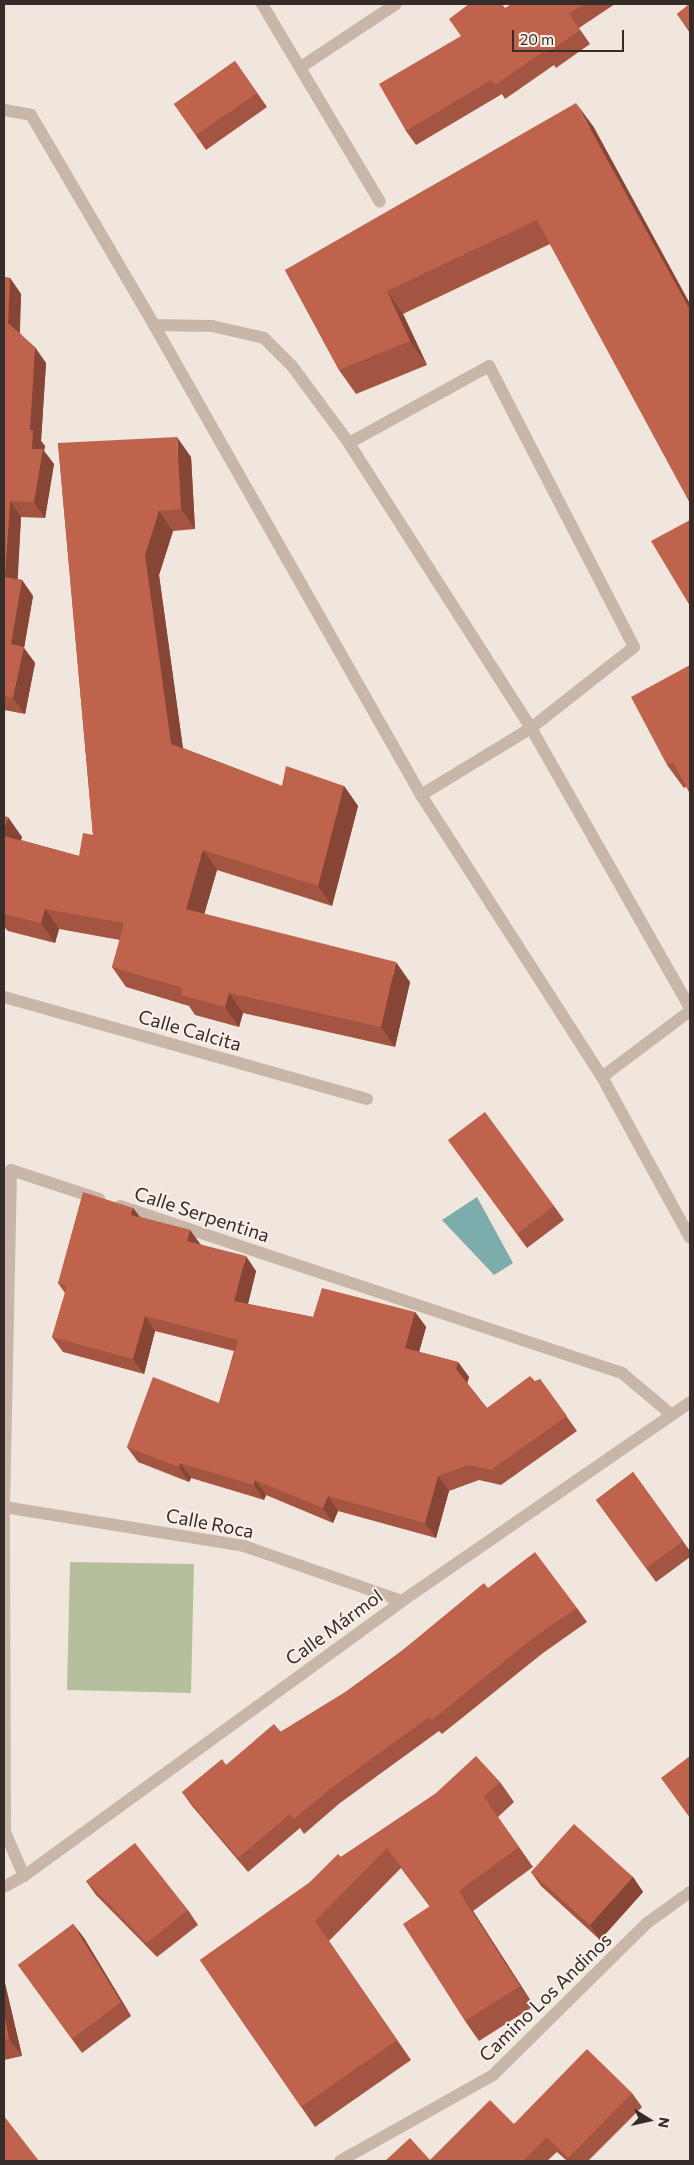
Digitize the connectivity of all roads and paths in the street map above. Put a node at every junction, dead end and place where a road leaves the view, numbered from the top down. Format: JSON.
{"nodes":[{"id":1,"x":262,"y":4,"type":"edge"},
{"id":2,"x":396,"y":4,"type":"edge"},
{"id":3,"x":301,"y":67,"type":"junction"},
{"id":4,"x":4,"y":110,"type":"edge"},
{"id":5,"x":380,"y":202,"type":"dead end"},
{"id":6,"x":154,"y":325,"type":"junction"},
{"id":7,"x":349,"y":443,"type":"junction"},
{"id":8,"x":531,"y":728,"type":"junction"},
{"id":9,"x":421,"y":795,"type":"junction"},
{"id":10,"x":4,"y":997,"type":"edge"},
{"id":11,"x":690,"y":1010,"type":"edge"},
{"id":12,"x":602,"y":1077,"type":"junction"},
{"id":13,"x":367,"y":1099,"type":"dead end"},
{"id":14,"x":690,"y":1238,"type":"edge"},
{"id":15,"x":690,"y":1402,"type":"edge"},
{"id":16,"x":672,"y":1416,"type":"junction"},
{"id":17,"x":4,"y":1507,"type":"edge"},
{"id":18,"x":402,"y":1601,"type":"junction"},
{"id":19,"x":24,"y":1876,"type":"junction"},
{"id":20,"x":4,"y":1887,"type":"edge"},
{"id":21,"x":690,"y":1892,"type":"edge"},
{"id":22,"x":340,"y":2161,"type":"edge"}],
"edges":[{"from":1,"to":3,"type":"street"},
{"from":2,"to":3,"type":"street"},
{"from":3,"to":5,"type":"street"},
{"from":4,"to":6,"type":"street"},
{"from":6,"to":7,"type":"street"},
{"from":6,"to":9,"type":"street"},
{"from":7,"to":8,"type":"street"},
{"from":7,"to":8,"type":"street"},
{"from":8,"to":9,"type":"street"},
{"from":8,"to":11,"type":"street"},
{"from":9,"to":12,"type":"street"},
{"from":10,"to":13,"type":"street","name":"Calle Calcita"},
{"from":11,"to":12,"type":"street"},
{"from":12,"to":14,"type":"street"},
{"from":15,"to":16,"type":"street","name":"Calle Mármol"},
{"from":16,"to":17,"type":"street","name":"Calle Serpentina"},
{"from":16,"to":18,"type":"street","name":"Calle Mármol"},
{"from":17,"to":18,"type":"street","name":"Calle Roca"},
{"from":17,"to":19,"type":"street","name":"Calle Serpentina"},
{"from":18,"to":19,"type":"street","name":"Calle Mármol"},
{"from":19,"to":20,"type":"street","name":"Calle Mármol"},
{"from":21,"to":22,"type":"street","name":"Camino Los Andinos"}]}
